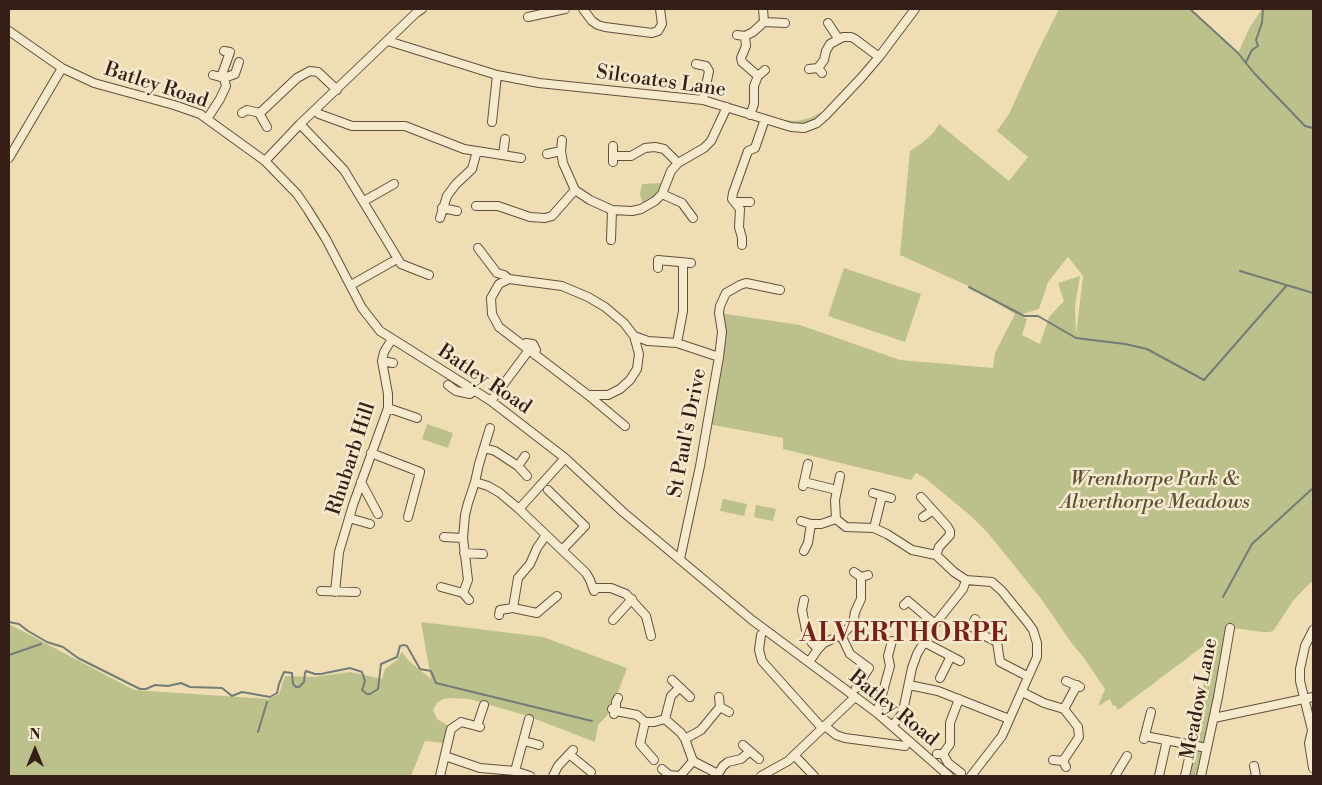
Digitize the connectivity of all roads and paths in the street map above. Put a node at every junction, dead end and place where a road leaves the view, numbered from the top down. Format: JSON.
{"nodes":[{"id":1,"x":422,"y":9,"type":"edge"},
{"id":2,"x":565,"y":9,"type":"edge"},
{"id":3,"x":583,"y":9,"type":"edge"},
{"id":4,"x":660,"y":9,"type":"edge"},
{"id":5,"x":763,"y":9,"type":"edge"},
{"id":6,"x":915,"y":9,"type":"edge"},
{"id":7,"x":544,"y":11,"type":"edge"},
{"id":8,"x":528,"y":17,"type":"dead end"},
{"id":9,"x":764,"y":22,"type":"junction"},
{"id":10,"x":546,"y":23,"type":"dead end"},
{"id":11,"x":828,"y":23,"type":"dead end"},
{"id":12,"x":785,"y":24,"type":"dead end"},
{"id":13,"x":9,"y":31,"type":"edge"},
{"id":14,"x":838,"y":38,"type":"junction"},
{"id":15,"x":388,"y":41,"type":"junction"},
{"id":16,"x":224,"y":50,"type":"dead end"},
{"id":17,"x":879,"y":57,"type":"junction"},
{"id":18,"x":239,"y":62,"type":"dead end"},
{"id":19,"x":696,"y":64,"type":"dead end"},
{"id":20,"x":62,"y":68,"type":"junction"},
{"id":21,"x":809,"y":69,"type":"dead end"},
{"id":22,"x":764,"y":70,"type":"dead end"},
{"id":23,"x":497,"y":75,"type":"junction"},
{"id":24,"x":220,"y":76,"type":"junction"},
{"id":25,"x":758,"y":76,"type":"junction"},
{"id":26,"x":337,"y":90,"type":"junction"},
{"id":27,"x":703,"y":100,"type":"junction"},
{"id":28,"x":728,"y":107,"type":"junction"},
{"id":29,"x":315,"y":110,"type":"junction"},
{"id":30,"x":242,"y":113,"type":"dead end"},
{"id":31,"x":259,"y":113,"type":"junction"},
{"id":32,"x":750,"y":115,"type":"junction"},
{"id":33,"x":208,"y":119,"type":"junction"},
{"id":34,"x":766,"y":120,"type":"junction"},
{"id":35,"x":492,"y":122,"type":"dead end"},
{"id":36,"x":300,"y":124,"type":"junction"},
{"id":37,"x":267,"y":126,"type":"dead end"},
{"id":38,"x":453,"y":136,"type":"dead end"},
{"id":39,"x":505,"y":139,"type":"dead end"},
{"id":40,"x":562,"y":140,"type":"dead end"},
{"id":41,"x":449,"y":144,"type":"junction"},
{"id":42,"x":613,"y":146,"type":"dead end"},
{"id":43,"x":477,"y":151,"type":"junction"},
{"id":44,"x":561,"y":151,"type":"junction"},
{"id":45,"x":547,"y":154,"type":"dead end"},
{"id":46,"x":503,"y":155,"type":"junction"},
{"id":47,"x":9,"y":158,"type":"edge"},
{"id":48,"x":521,"y":158,"type":"dead end"},
{"id":49,"x":265,"y":161,"type":"junction"},
{"id":50,"x":678,"y":163,"type":"junction"},
{"id":51,"x":395,"y":184,"type":"dead end"},
{"id":52,"x":575,"y":190,"type":"junction"},
{"id":53,"x":662,"y":194,"type":"junction"},
{"id":54,"x":732,"y":201,"type":"junction"},
{"id":55,"x":364,"y":202,"type":"junction"},
{"id":56,"x":750,"y":202,"type":"dead end"},
{"id":57,"x":479,"y":207,"type":"dead end"},
{"id":58,"x":442,"y":208,"type":"junction"},
{"id":59,"x":612,"y":210,"type":"junction"},
{"id":60,"x":457,"y":211,"type":"dead end"},
{"id":61,"x":440,"y":218,"type":"dead end"},
{"id":62,"x":684,"y":222,"type":"dead end"},
{"id":63,"x":609,"y":236,"type":"dead end"},
{"id":64,"x":742,"y":246,"type":"dead end"},
{"id":65,"x":478,"y":248,"type":"dead end"},
{"id":66,"x":397,"y":259,"type":"junction"},
{"id":67,"x":658,"y":268,"type":"dead end"},
{"id":68,"x":497,"y":273,"type":"junction"},
{"id":69,"x":431,"y":275,"type":"dead end"},
{"id":70,"x":509,"y":279,"type":"junction"},
{"id":71,"x":783,"y":281,"type":"dead end"},
{"id":72,"x":499,"y":284,"type":"junction"},
{"id":73,"x":351,"y":285,"type":"junction"},
{"id":74,"x":634,"y":336,"type":"junction"},
{"id":75,"x":392,"y":339,"type":"junction"},
{"id":76,"x":648,"y":341,"type":"junction"},
{"id":77,"x":677,"y":343,"type":"junction"},
{"id":78,"x":529,"y":350,"type":"junction"},
{"id":79,"x":639,"y":354,"type":"junction"},
{"id":80,"x":719,"y":357,"type":"junction"},
{"id":81,"x":382,"y":361,"type":"junction"},
{"id":82,"x":393,"y":363,"type":"dead end"},
{"id":83,"x":448,"y":384,"type":"dead end"},
{"id":84,"x":474,"y":390,"type":"junction"},
{"id":85,"x":491,"y":400,"type":"junction"},
{"id":86,"x":600,"y":400,"type":"junction"},
{"id":87,"x":388,"y":408,"type":"junction"},
{"id":88,"x":416,"y":418,"type":"dead end"},
{"id":89,"x":625,"y":426,"type":"dead end"},
{"id":90,"x":490,"y":428,"type":"dead end"},
{"id":91,"x":484,"y":448,"type":"junction"},
{"id":92,"x":371,"y":454,"type":"junction"},
{"id":93,"x":525,"y":456,"type":"dead end"},
{"id":94,"x":566,"y":458,"type":"junction"},
{"id":95,"x":808,"y":464,"type":"dead end"},
{"id":96,"x":518,"y":466,"type":"junction"},
{"id":97,"x":527,"y":476,"type":"dead end"},
{"id":98,"x":840,"y":476,"type":"dead end"},
{"id":99,"x":361,"y":482,"type":"junction"},
{"id":100,"x":475,"y":482,"type":"junction"},
{"id":101,"x":548,"y":490,"type":"dead end"},
{"id":102,"x":837,"y":490,"type":"junction"},
{"id":103,"x":873,"y":493,"type":"dead end"},
{"id":104,"x":921,"y":497,"type":"dead end"},
{"id":105,"x":519,"y":509,"type":"junction"},
{"id":106,"x":932,"y":511,"type":"junction"},
{"id":107,"x":378,"y":514,"type":"dead end"},
{"id":108,"x":408,"y":517,"type":"dead end"},
{"id":109,"x":923,"y":517,"type":"dead end"},
{"id":110,"x":349,"y":518,"type":"junction"},
{"id":111,"x":836,"y":519,"type":"junction"},
{"id":112,"x":801,"y":521,"type":"dead end"},
{"id":113,"x":370,"y":524,"type":"dead end"},
{"id":114,"x":811,"y":524,"type":"junction"},
{"id":115,"x":874,"y":528,"type":"junction"},
{"id":116,"x":546,"y":535,"type":"junction"},
{"id":117,"x":444,"y":538,"type":"dead end"},
{"id":118,"x":463,"y":538,"type":"junction"},
{"id":119,"x":563,"y":549,"type":"junction"},
{"id":120,"x":804,"y":551,"type":"dead end"},
{"id":121,"x":464,"y":553,"type":"junction"},
{"id":122,"x":483,"y":554,"type":"dead end"},
{"id":123,"x":936,"y":555,"type":"junction"},
{"id":124,"x":680,"y":559,"type":"junction"},
{"id":125,"x":854,"y":572,"type":"dead end"},
{"id":126,"x":966,"y":580,"type":"junction"},
{"id":127,"x":441,"y":587,"type":"dead end"},
{"id":128,"x":321,"y":592,"type":"dead end"},
{"id":129,"x":335,"y":592,"type":"junction"},
{"id":130,"x":356,"y":592,"type":"dead end"},
{"id":131,"x":463,"y":593,"type":"junction"},
{"id":132,"x":557,"y":596,"type":"dead end"},
{"id":133,"x":542,"y":598,"type":"dead end"},
{"id":134,"x":468,"y":600,"type":"dead end"},
{"id":135,"x":632,"y":600,"type":"junction"},
{"id":136,"x":804,"y":600,"type":"dead end"},
{"id":137,"x":549,"y":604,"type":"junction"},
{"id":138,"x":904,"y":605,"type":"dead end"},
{"id":139,"x":513,"y":608,"type":"junction"},
{"id":140,"x":499,"y":615,"type":"dead end"},
{"id":141,"x":613,"y":620,"type":"dead end"},
{"id":142,"x":935,"y":624,"type":"junction"},
{"id":143,"x":970,"y":624,"type":"dead end"},
{"id":144,"x":649,"y":626,"type":"junction"},
{"id":145,"x":1230,"y":628,"type":"dead end"},
{"id":146,"x":639,"y":629,"type":"dead end"},
{"id":147,"x":1313,"y":630,"type":"edge"},
{"id":148,"x":762,"y":635,"type":"dead end"},
{"id":149,"x":841,"y":635,"type":"junction"},
{"id":150,"x":651,"y":636,"type":"dead end"},
{"id":151,"x":892,"y":641,"type":"dead end"},
{"id":152,"x":924,"y":642,"type":"junction"},
{"id":153,"x":818,"y":649,"type":"junction"},
{"id":154,"x":951,"y":656,"type":"junction"},
{"id":155,"x":960,"y":661,"type":"dead end"},
{"id":156,"x":809,"y":662,"type":"junction"},
{"id":157,"x":1027,"y":676,"type":"junction"},
{"id":158,"x":790,"y":678,"type":"dead end"},
{"id":159,"x":939,"y":678,"type":"dead end"},
{"id":160,"x":672,"y":680,"type":"dead end"},
{"id":161,"x":1066,"y":680,"type":"dead end"},
{"id":162,"x":909,"y":685,"type":"junction"},
{"id":163,"x":784,"y":686,"type":"junction"},
{"id":164,"x":679,"y":688,"type":"junction"},
{"id":165,"x":856,"y":688,"type":"dead end"},
{"id":166,"x":1022,"y":692,"type":"junction"},
{"id":167,"x":690,"y":697,"type":"dead end"},
{"id":168,"x":719,"y":697,"type":"dead end"},
{"id":169,"x":1313,"y":697,"type":"edge"},
{"id":170,"x":618,"y":698,"type":"dead end"},
{"id":171,"x":855,"y":698,"type":"junction"},
{"id":172,"x":959,"y":699,"type":"junction"},
{"id":173,"x":1305,"y":699,"type":"junction"},
{"id":174,"x":484,"y":705,"type":"dead end"},
{"id":175,"x":720,"y":707,"type":"junction"},
{"id":176,"x":1064,"y":709,"type":"junction"},
{"id":177,"x":730,"y":712,"type":"dead end"},
{"id":178,"x":1151,"y":712,"type":"dead end"},
{"id":179,"x":877,"y":713,"type":"junction"},
{"id":180,"x":1214,"y":718,"type":"junction"},
{"id":181,"x":530,"y":719,"type":"dead end"},
{"id":182,"x":665,"y":719,"type":"junction"},
{"id":183,"x":1009,"y":720,"type":"junction"},
{"id":184,"x":645,"y":722,"type":"junction"},
{"id":185,"x":824,"y":727,"type":"junction"},
{"id":186,"x":895,"y":729,"type":"junction"},
{"id":187,"x":1313,"y":732,"type":"edge"},
{"id":188,"x":685,"y":739,"type":"junction"},
{"id":189,"x":1167,"y":740,"type":"junction"},
{"id":190,"x":524,"y":741,"type":"junction"},
{"id":191,"x":883,"y":743,"type":"junction"},
{"id":192,"x":539,"y":745,"type":"dead end"},
{"id":193,"x":743,"y":745,"type":"dead end"},
{"id":194,"x":1192,"y":745,"type":"junction"},
{"id":195,"x":905,"y":746,"type":"dead end"},
{"id":196,"x":1207,"y":748,"type":"junction"},
{"id":197,"x":749,"y":752,"type":"junction"},
{"id":198,"x":794,"y":755,"type":"junction"},
{"id":199,"x":445,"y":756,"type":"junction"},
{"id":200,"x":1127,"y":756,"type":"dead end"},
{"id":201,"x":759,"y":759,"type":"dead end"},
{"id":202,"x":654,"y":760,"type":"dead end"},
{"id":203,"x":1053,"y":760,"type":"dead end"},
{"id":204,"x":693,"y":761,"type":"junction"},
{"id":205,"x":1254,"y":766,"type":"dead end"},
{"id":206,"x":588,"y":767,"type":"dead end"},
{"id":207,"x":662,"y":768,"type":"dead end"},
{"id":208,"x":1313,"y":768,"type":"edge"},
{"id":209,"x":515,"y":771,"type":"junction"},
{"id":210,"x":962,"y":773,"type":"dead end"},
{"id":211,"x":718,"y":775,"type":"edge"},
{"id":212,"x":440,"y":776,"type":"edge"},
{"id":213,"x":530,"y":776,"type":"edge"},
{"id":214,"x":554,"y":776,"type":"edge"},
{"id":215,"x":679,"y":776,"type":"edge"},
{"id":216,"x":761,"y":776,"type":"edge"},
{"id":217,"x":814,"y":776,"type":"edge"},
{"id":218,"x":949,"y":776,"type":"edge"},
{"id":219,"x":971,"y":776,"type":"edge"},
{"id":220,"x":1115,"y":776,"type":"edge"},
{"id":221,"x":1159,"y":776,"type":"edge"},
{"id":222,"x":1185,"y":776,"type":"edge"},
{"id":223,"x":1201,"y":776,"type":"edge"},
{"id":224,"x":1256,"y":776,"type":"edge"}],
"edges":[{"from":1,"to":15,"type":"street"},
{"from":2,"to":7,"type":"street"},
{"from":3,"to":4,"type":"street"},
{"from":5,"to":9,"type":"street"},
{"from":6,"to":17,"type":"street","name":"Silcoates Lane"},
{"from":7,"to":8,"type":"street"},
{"from":7,"to":10,"type":"street"},
{"from":9,"to":12,"type":"street"},
{"from":9,"to":25,"type":"street"},
{"from":11,"to":14,"type":"street"},
{"from":13,"to":20,"type":"street","name":"Batley Road"},
{"from":14,"to":17,"type":"street"},
{"from":14,"to":21,"type":"street"},
{"from":15,"to":23,"type":"street","name":"Silcoates Lane"},
{"from":15,"to":26,"type":"street"},
{"from":16,"to":24,"type":"street"},
{"from":17,"to":34,"type":"street","name":"Silcoates Lane"},
{"from":18,"to":24,"type":"street"},
{"from":19,"to":27,"type":"street"},
{"from":20,"to":33,"type":"street","name":"Batley Road"},
{"from":20,"to":47,"type":"street"},
{"from":22,"to":25,"type":"street"},
{"from":23,"to":27,"type":"street","name":"Silcoates Lane"},
{"from":23,"to":35,"type":"street"},
{"from":24,"to":33,"type":"street"},
{"from":25,"to":32,"type":"street"},
{"from":26,"to":29,"type":"street"},
{"from":26,"to":31,"type":"street"},
{"from":27,"to":28,"type":"street","name":"Silcoates Lane"},
{"from":28,"to":32,"type":"street","name":"Silcoates Lane"},
{"from":28,"to":50,"type":"street"},
{"from":29,"to":36,"type":"street"},
{"from":29,"to":41,"type":"street"},
{"from":30,"to":31,"type":"street"},
{"from":31,"to":37,"type":"street"},
{"from":32,"to":34,"type":"street","name":"Silcoates Lane"},
{"from":33,"to":49,"type":"street","name":"Batley Road"},
{"from":34,"to":54,"type":"street"},
{"from":36,"to":49,"type":"street"},
{"from":36,"to":55,"type":"street"},
{"from":38,"to":41,"type":"street"},
{"from":39,"to":46,"type":"street"},
{"from":40,"to":44,"type":"street"},
{"from":41,"to":43,"type":"street"},
{"from":42,"to":50,"type":"street"},
{"from":43,"to":46,"type":"street"},
{"from":43,"to":58,"type":"street"},
{"from":44,"to":45,"type":"street"},
{"from":44,"to":52,"type":"street"},
{"from":46,"to":48,"type":"street"},
{"from":49,"to":73,"type":"street","name":"Batley Road"},
{"from":50,"to":53,"type":"street"},
{"from":51,"to":55,"type":"street"},
{"from":52,"to":57,"type":"street"},
{"from":52,"to":59,"type":"street"},
{"from":53,"to":59,"type":"street"},
{"from":53,"to":62,"type":"street"},
{"from":54,"to":56,"type":"street"},
{"from":54,"to":64,"type":"street"},
{"from":55,"to":66,"type":"street"},
{"from":58,"to":60,"type":"street"},
{"from":58,"to":61,"type":"street"},
{"from":59,"to":63,"type":"street"},
{"from":65,"to":68,"type":"street"},
{"from":66,"to":69,"type":"street"},
{"from":66,"to":73,"type":"street"},
{"from":67,"to":77,"type":"street"},
{"from":68,"to":70,"type":"street"},
{"from":68,"to":72,"type":"street"},
{"from":70,"to":72,"type":"street"},
{"from":70,"to":74,"type":"street"},
{"from":71,"to":80,"type":"street"},
{"from":72,"to":78,"type":"street"},
{"from":73,"to":75,"type":"street","name":"Batley Road"},
{"from":74,"to":76,"type":"street","name":"St Paul's Drive"},
{"from":74,"to":79,"type":"street"},
{"from":75,"to":81,"type":"street"},
{"from":75,"to":84,"type":"street","name":"Batley Road"},
{"from":76,"to":77,"type":"street","name":"St Paul's Drive"},
{"from":76,"to":79,"type":"street"},
{"from":77,"to":80,"type":"street","name":"St Paul's Drive"},
{"from":78,"to":85,"type":"street"},
{"from":78,"to":86,"type":"street"},
{"from":79,"to":86,"type":"street"},
{"from":80,"to":124,"type":"street","name":"St Paul's Drive"},
{"from":81,"to":82,"type":"street"},
{"from":81,"to":87,"type":"street","name":"Rhubarb Hill"},
{"from":83,"to":84,"type":"street"},
{"from":84,"to":85,"type":"street","name":"Batley Road"},
{"from":85,"to":94,"type":"street","name":"Batley Road"},
{"from":86,"to":89,"type":"street"},
{"from":87,"to":88,"type":"street"},
{"from":87,"to":92,"type":"street","name":"Rhubarb Hill"},
{"from":90,"to":91,"type":"street"},
{"from":91,"to":96,"type":"street"},
{"from":91,"to":100,"type":"street"},
{"from":92,"to":99,"type":"street","name":"Rhubarb Hill"},
{"from":92,"to":108,"type":"street"},
{"from":93,"to":96,"type":"street"},
{"from":94,"to":105,"type":"street"},
{"from":94,"to":124,"type":"street","name":"Batley Road"},
{"from":95,"to":102,"type":"street"},
{"from":96,"to":97,"type":"street"},
{"from":98,"to":102,"type":"street"},
{"from":99,"to":107,"type":"street"},
{"from":99,"to":110,"type":"street","name":"Rhubarb Hill"},
{"from":100,"to":105,"type":"street"},
{"from":100,"to":118,"type":"street"},
{"from":101,"to":119,"type":"street"},
{"from":102,"to":111,"type":"street"},
{"from":103,"to":115,"type":"street"},
{"from":104,"to":106,"type":"street"},
{"from":105,"to":116,"type":"street"},
{"from":106,"to":109,"type":"street"},
{"from":106,"to":123,"type":"street"},
{"from":110,"to":113,"type":"street"},
{"from":110,"to":129,"type":"street","name":"Rhubarb Hill"},
{"from":111,"to":114,"type":"street"},
{"from":111,"to":115,"type":"street"},
{"from":112,"to":114,"type":"street"},
{"from":114,"to":120,"type":"street"},
{"from":115,"to":123,"type":"street"},
{"from":116,"to":119,"type":"street"},
{"from":116,"to":139,"type":"street"},
{"from":117,"to":118,"type":"street"},
{"from":118,"to":121,"type":"street"},
{"from":119,"to":135,"type":"street"},
{"from":121,"to":122,"type":"street"},
{"from":121,"to":131,"type":"street"},
{"from":123,"to":126,"type":"street"},
{"from":124,"to":156,"type":"street","name":"Batley Road"},
{"from":125,"to":149,"type":"street"},
{"from":126,"to":142,"type":"street"},
{"from":126,"to":157,"type":"street"},
{"from":127,"to":131,"type":"street"},
{"from":128,"to":129,"type":"street"},
{"from":129,"to":130,"type":"street"},
{"from":131,"to":134,"type":"street"},
{"from":132,"to":137,"type":"street"},
{"from":133,"to":137,"type":"street"},
{"from":135,"to":141,"type":"street"},
{"from":135,"to":144,"type":"street"},
{"from":136,"to":153,"type":"street"},
{"from":137,"to":139,"type":"street"},
{"from":138,"to":142,"type":"street"},
{"from":139,"to":140,"type":"street"},
{"from":142,"to":152,"type":"street"},
{"from":143,"to":157,"type":"street"},
{"from":144,"to":146,"type":"street"},
{"from":144,"to":150,"type":"street"},
{"from":145,"to":180,"type":"street","name":"Meadow Lane"},
{"from":147,"to":173,"type":"street"},
{"from":148,"to":163,"type":"street"},
{"from":149,"to":153,"type":"street"},
{"from":149,"to":165,"type":"street"},
{"from":151,"to":179,"type":"street"},
{"from":152,"to":154,"type":"street"},
{"from":152,"to":162,"type":"street"},
{"from":153,"to":156,"type":"street"},
{"from":154,"to":155,"type":"street"},
{"from":154,"to":159,"type":"street"},
{"from":156,"to":171,"type":"street","name":"Batley Road"},
{"from":157,"to":166,"type":"street"},
{"from":158,"to":163,"type":"street"},
{"from":160,"to":164,"type":"street"},
{"from":161,"to":176,"type":"street"},
{"from":162,"to":172,"type":"street"},
{"from":162,"to":186,"type":"street"},
{"from":163,"to":185,"type":"street"},
{"from":164,"to":167,"type":"street"},
{"from":164,"to":182,"type":"street"},
{"from":166,"to":176,"type":"street"},
{"from":166,"to":183,"type":"street"},
{"from":168,"to":175,"type":"street"},
{"from":169,"to":173,"type":"street"},
{"from":170,"to":184,"type":"street"},
{"from":171,"to":179,"type":"street","name":"Batley Road"},
{"from":171,"to":185,"type":"street"},
{"from":172,"to":183,"type":"street"},
{"from":172,"to":210,"type":"street"},
{"from":173,"to":180,"type":"street"},
{"from":173,"to":187,"type":"street"},
{"from":174,"to":199,"type":"street"},
{"from":175,"to":177,"type":"street"},
{"from":175,"to":188,"type":"street"},
{"from":176,"to":203,"type":"street"},
{"from":178,"to":189,"type":"street"},
{"from":179,"to":186,"type":"street","name":"Batley Road"},
{"from":180,"to":196,"type":"street","name":"Meadow Lane"},
{"from":181,"to":190,"type":"street"},
{"from":182,"to":184,"type":"street"},
{"from":182,"to":188,"type":"street"},
{"from":183,"to":219,"type":"street"},
{"from":184,"to":202,"type":"street"},
{"from":185,"to":191,"type":"street"},
{"from":185,"to":198,"type":"street"},
{"from":186,"to":191,"type":"street"},
{"from":186,"to":218,"type":"street","name":"Batley Road"},
{"from":187,"to":208,"type":"street"},
{"from":188,"to":204,"type":"street"},
{"from":189,"to":194,"type":"street"},
{"from":189,"to":221,"type":"street"},
{"from":190,"to":192,"type":"street"},
{"from":190,"to":209,"type":"street"},
{"from":191,"to":195,"type":"street"},
{"from":193,"to":197,"type":"street"},
{"from":194,"to":196,"type":"street"},
{"from":194,"to":222,"type":"street"},
{"from":196,"to":223,"type":"street","name":"Meadow Lane"},
{"from":197,"to":201,"type":"street"},
{"from":197,"to":211,"type":"street"},
{"from":198,"to":216,"type":"street"},
{"from":198,"to":217,"type":"street"},
{"from":199,"to":209,"type":"street"},
{"from":199,"to":212,"type":"street"},
{"from":200,"to":220,"type":"street"},
{"from":204,"to":211,"type":"street"},
{"from":204,"to":215,"type":"street"},
{"from":205,"to":224,"type":"street"},
{"from":206,"to":214,"type":"street"},
{"from":207,"to":215,"type":"street"},
{"from":209,"to":213,"type":"street"}]}
